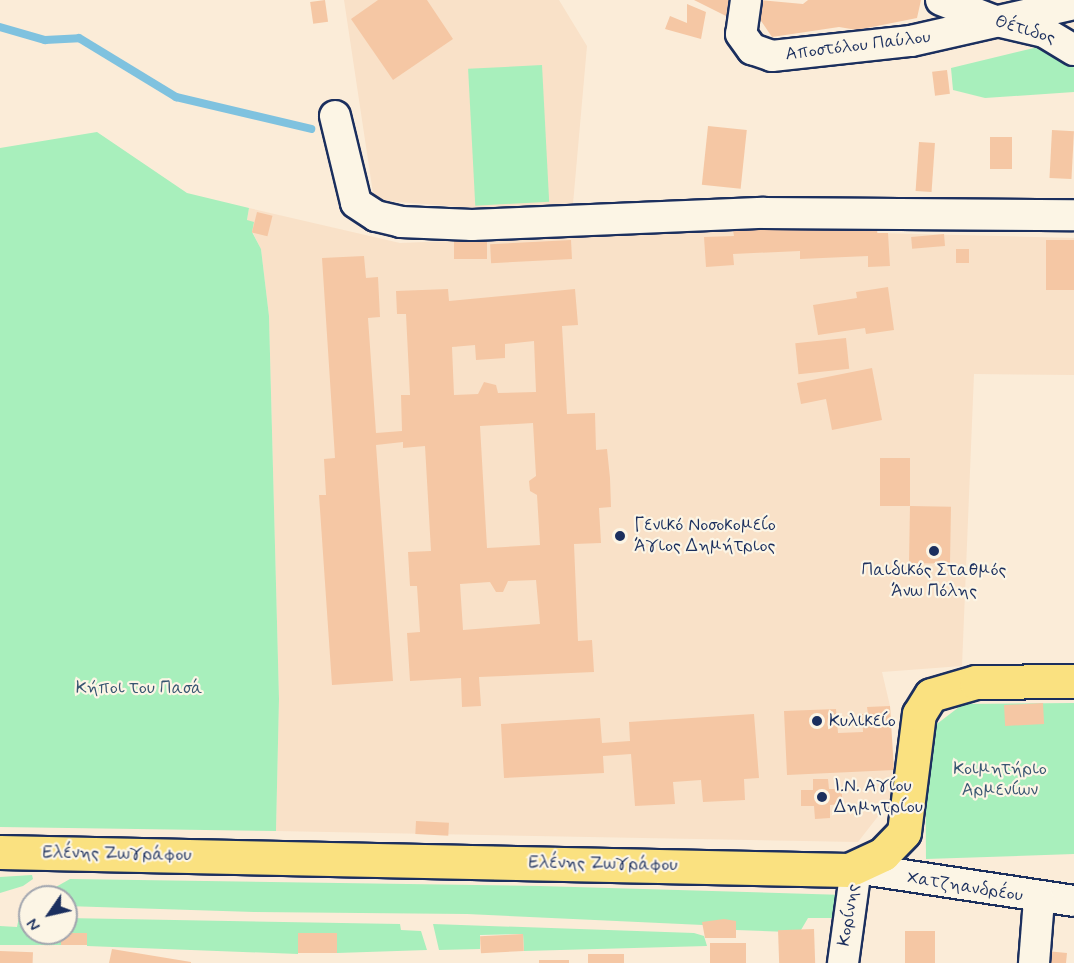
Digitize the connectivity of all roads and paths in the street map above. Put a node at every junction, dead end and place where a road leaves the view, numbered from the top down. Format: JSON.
{"nodes":[{"id":1,"x":941,"y":0,"type":"edge"},
{"id":2,"x":1074,"y":4,"type":"edge"},
{"id":3,"x":743,"y":8,"type":"edge"},
{"id":4,"x":1002,"y":22,"type":"junction"},
{"id":5,"x":1074,"y":50,"type":"edge"},
{"id":6,"x":335,"y":116,"type":"dead end"},
{"id":7,"x":1074,"y":215,"type":"edge"},
{"id":8,"x":1074,"y":681,"type":"edge"},
{"id":9,"x":0,"y":852,"type":"edge"},
{"id":10,"x":856,"y":868,"type":"junction"},
{"id":11,"x":1039,"y":899,"type":"junction"},
{"id":12,"x":1074,"y":901,"type":"edge"},
{"id":13,"x":843,"y":963,"type":"edge"},
{"id":14,"x":1034,"y":963,"type":"edge"}],
"edges":[{"from":1,"to":4,"type":"street","name":"Θέτιδος"},
{"from":2,"to":4,"type":"street"},
{"from":3,"to":4,"type":"street","name":"Αποστόλου Παύλου"},
{"from":4,"to":5,"type":"street","name":"Θέτιδος"},
{"from":6,"to":7,"type":"street"},
{"from":8,"to":10,"type":"main road","name":"Ελένης Ζωγράφου"},
{"from":9,"to":10,"type":"main road","name":"Ελένης Ζωγράφου"},
{"from":10,"to":11,"type":"street","name":"Χατζηανδρέου"},
{"from":10,"to":13,"type":"street","name":"Κορίνης"},
{"from":11,"to":12,"type":"street","name":"Χατζηανδρέου"},
{"from":11,"to":14,"type":"street"}]}
